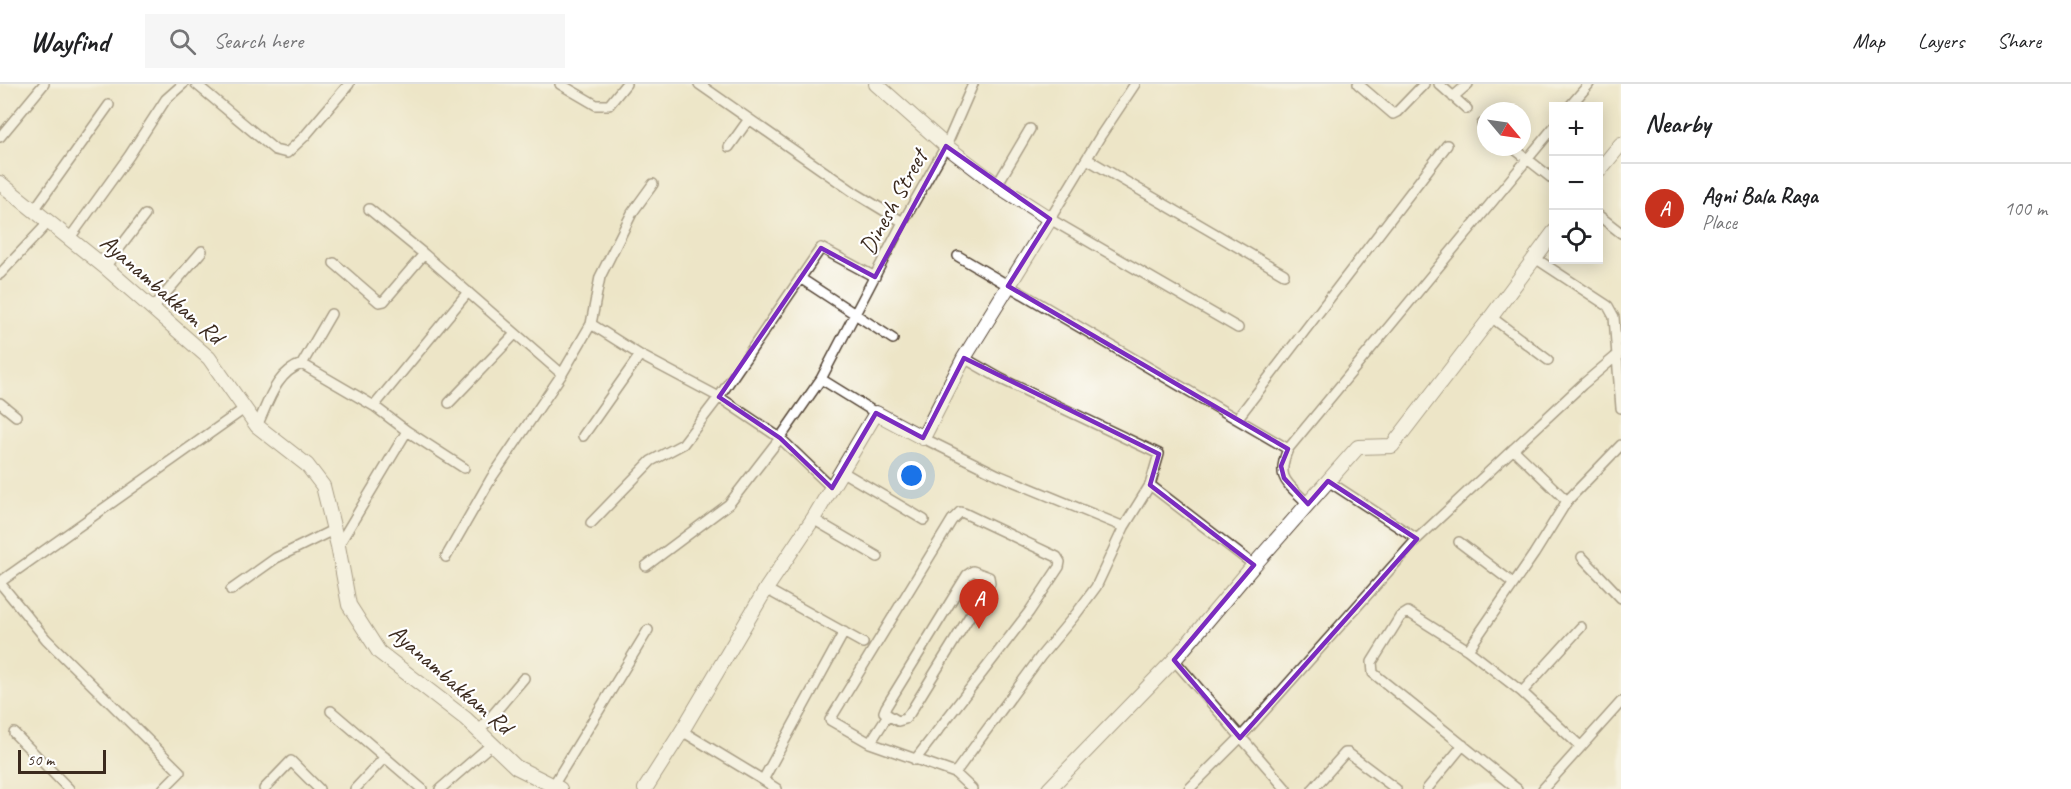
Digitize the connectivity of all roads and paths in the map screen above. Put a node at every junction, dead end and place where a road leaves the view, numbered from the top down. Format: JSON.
{"nodes":[{"id":1,"x":44,"y":84,"type":"edge"},
{"id":2,"x":183,"y":84,"type":"edge"},
{"id":3,"x":196,"y":84,"type":"edge"},
{"id":4,"x":350,"y":84,"type":"edge"},
{"id":5,"x":560,"y":84,"type":"edge"},
{"id":6,"x":626,"y":84,"type":"edge"},
{"id":7,"x":699,"y":84,"type":"edge"},
{"id":8,"x":973,"y":84,"type":"edge"},
{"id":9,"x":1135,"y":84,"type":"edge"},
{"id":10,"x":1358,"y":84,"type":"edge"},
{"id":11,"x":1424,"y":84,"type":"edge"},
{"id":12,"x":1439,"y":84,"type":"edge"},
{"id":13,"x":1468,"y":84,"type":"edge"},
{"id":14,"x":1589,"y":84,"type":"edge"},
{"id":15,"x":880,"y":85,"type":"edge"},
{"id":16,"x":1453,"y":97,"type":"junction"},
{"id":17,"x":1573,"y":102,"type":"edge"},
{"id":18,"x":109,"y":105,"type":"dead end"},
{"id":19,"x":1467,"y":109,"type":"dead end"},
{"id":20,"x":749,"y":119,"type":"junction"},
{"id":21,"x":1030,"y":129,"type":"dead end"},
{"id":22,"x":1549,"y":133,"type":"edge"},
{"id":23,"x":0,"y":137,"type":"edge"},
{"id":24,"x":1621,"y":144,"type":"edge"},
{"id":25,"x":1447,"y":145,"type":"dead end"},
{"id":26,"x":946,"y":146,"type":"junction"},
{"id":27,"x":729,"y":147,"type":"dead end"},
{"id":28,"x":1524,"y":156,"type":"edge"},
{"id":29,"x":1087,"y":159,"type":"junction"},
{"id":30,"x":1528,"y":159,"type":"junction"},
{"id":31,"x":1603,"y":167,"type":"edge"},
{"id":32,"x":1549,"y":176,"type":"edge"},
{"id":33,"x":0,"y":183,"type":"edge"},
{"id":34,"x":653,"y":184,"type":"dead end"},
{"id":35,"x":997,"y":185,"type":"junction"},
{"id":36,"x":369,"y":209,"type":"dead end"},
{"id":37,"x":34,"y":210,"type":"junction"},
{"id":38,"x":145,"y":215,"type":"dead end"},
{"id":39,"x":1603,"y":218,"type":"edge"},
{"id":40,"x":1050,"y":219,"type":"junction"},
{"id":41,"x":49,"y":222,"type":"junction"},
{"id":42,"x":903,"y":222,"type":"junction"},
{"id":43,"x":1621,"y":233,"type":"edge"},
{"id":44,"x":69,"y":239,"type":"junction"},
{"id":45,"x":1549,"y":239,"type":"edge"},
{"id":46,"x":202,"y":251,"type":"dead end"},
{"id":47,"x":424,"y":254,"type":"junction"},
{"id":48,"x":958,"y":256,"type":"dead end"},
{"id":49,"x":1535,"y":258,"type":"junction"},
{"id":50,"x":334,"y":263,"type":"dead end"},
{"id":51,"x":105,"y":267,"type":"junction"},
{"id":52,"x":0,"y":274,"type":"edge"},
{"id":53,"x":1284,"y":274,"type":"dead end"},
{"id":54,"x":874,"y":277,"type":"junction"},
{"id":55,"x":800,"y":278,"type":"junction"},
{"id":56,"x":1008,"y":286,"type":"junction"},
{"id":57,"x":468,"y":292,"type":"junction"},
{"id":58,"x":153,"y":308,"type":"junction"},
{"id":59,"x":331,"y":314,"type":"dead end"},
{"id":60,"x":855,"y":315,"type":"junction"},
{"id":61,"x":1491,"y":317,"type":"junction"},
{"id":62,"x":591,"y":324,"type":"junction"},
{"id":63,"x":1238,"y":328,"type":"dead end"},
{"id":64,"x":515,"y":334,"type":"junction"},
{"id":65,"x":893,"y":339,"type":"dead end"},
{"id":66,"x":1619,"y":354,"type":"edge"},
{"id":67,"x":640,"y":355,"type":"junction"},
{"id":68,"x":964,"y":358,"type":"junction"},
{"id":69,"x":1548,"y":360,"type":"dead end"},
{"id":70,"x":302,"y":364,"type":"junction"},
{"id":71,"x":562,"y":374,"type":"junction"},
{"id":72,"x":821,"y":379,"type":"junction"},
{"id":73,"x":719,"y":397,"type":"junction"},
{"id":74,"x":0,"y":403,"type":"edge"},
{"id":75,"x":449,"y":403,"type":"dead end"},
{"id":76,"x":374,"y":406,"type":"junction"},
{"id":77,"x":1621,"y":408,"type":"edge"},
{"id":78,"x":244,"y":409,"type":"junction"},
{"id":79,"x":876,"y":413,"type":"junction"},
{"id":80,"x":16,"y":416,"type":"dead end"},
{"id":81,"x":1237,"y":419,"type":"junction"},
{"id":82,"x":257,"y":426,"type":"junction"},
{"id":83,"x":407,"y":431,"type":"junction"},
{"id":84,"x":582,"y":436,"type":"dead end"},
{"id":85,"x":780,"y":438,"type":"junction"},
{"id":86,"x":923,"y":438,"type":"junction"},
{"id":87,"x":1621,"y":445,"type":"edge"},
{"id":88,"x":1288,"y":449,"type":"junction"},
{"id":89,"x":1513,"y":449,"type":"junction"},
{"id":90,"x":464,"y":468,"type":"dead end"},
{"id":91,"x":841,"y":471,"type":"junction"},
{"id":92,"x":1328,"y":481,"type":"junction"},
{"id":93,"x":1149,"y":485,"type":"junction"},
{"id":94,"x":832,"y":488,"type":"junction"},
{"id":95,"x":1567,"y":501,"type":"junction"},
{"id":96,"x":1308,"y":504,"type":"junction"},
{"id":97,"x":813,"y":519,"type":"junction"},
{"id":98,"x":924,"y":520,"type":"dead end"},
{"id":99,"x":591,"y":523,"type":"dead end"},
{"id":100,"x":1124,"y":527,"type":"junction"},
{"id":101,"x":333,"y":530,"type":"junction"},
{"id":102,"x":1417,"y":539,"type":"junction"},
{"id":103,"x":1459,"y":542,"type":"dead end"},
{"id":104,"x":338,"y":546,"type":"junction"},
{"id":105,"x":446,"y":557,"type":"dead end"},
{"id":106,"x":878,"y":557,"type":"dead end"},
{"id":107,"x":1582,"y":557,"type":"dead end"},
{"id":108,"x":1254,"y":565,"type":"junction"},
{"id":109,"x":646,"y":566,"type":"dead end"},
{"id":110,"x":0,"y":583,"type":"edge"},
{"id":111,"x":1513,"y":584,"type":"junction"},
{"id":112,"x":766,"y":589,"type":"junction"},
{"id":113,"x":231,"y":590,"type":"dead end"},
{"id":114,"x":1621,"y":598,"type":"edge"},
{"id":115,"x":1581,"y":627,"type":"dead end"},
{"id":116,"x":648,"y":630,"type":"dead end"},
{"id":117,"x":844,"y":632,"type":"junction"},
{"id":118,"x":863,"y":643,"type":"dead end"},
{"id":119,"x":1468,"y":650,"type":"junction"},
{"id":120,"x":1174,"y":660,"type":"junction"},
{"id":121,"x":524,"y":678,"type":"dead end"},
{"id":122,"x":1522,"y":692,"type":"junction"},
{"id":123,"x":1621,"y":702,"type":"edge"},
{"id":124,"x":331,"y":711,"type":"dead end"},
{"id":125,"x":888,"y":715,"type":"junction"},
{"id":126,"x":479,"y":731,"type":"junction"},
{"id":127,"x":682,"y":731,"type":"junction"},
{"id":128,"x":14,"y":733,"type":"dead end"},
{"id":129,"x":1240,"y":738,"type":"junction"},
{"id":130,"x":870,"y":743,"type":"junction"},
{"id":131,"x":492,"y":744,"type":"junction"},
{"id":132,"x":1462,"y":745,"type":"junction"},
{"id":133,"x":1580,"y":746,"type":"junction"},
{"id":134,"x":385,"y":757,"type":"junction"},
{"id":135,"x":915,"y":760,"type":"junction"},
{"id":136,"x":955,"y":774,"type":"junction"},
{"id":137,"x":763,"y":780,"type":"junction"},
{"id":138,"x":555,"y":788,"type":"edge"},
{"id":139,"x":69,"y":789,"type":"edge"},
{"id":140,"x":163,"y":789,"type":"edge"},
{"id":141,"x":264,"y":789,"type":"edge"},
{"id":142,"x":319,"y":789,"type":"edge"},
{"id":143,"x":355,"y":789,"type":"edge"},
{"id":144,"x":422,"y":789,"type":"edge"},
{"id":145,"x":440,"y":789,"type":"edge"},
{"id":146,"x":645,"y":789,"type":"edge"},
{"id":147,"x":777,"y":789,"type":"edge"},
{"id":148,"x":972,"y":789,"type":"edge"},
{"id":149,"x":1048,"y":789,"type":"edge"},
{"id":150,"x":1189,"y":789,"type":"edge"},
{"id":151,"x":1286,"y":789,"type":"edge"},
{"id":152,"x":1313,"y":789,"type":"edge"},
{"id":153,"x":1396,"y":789,"type":"edge"},
{"id":154,"x":1427,"y":789,"type":"edge"},
{"id":155,"x":1517,"y":789,"type":"edge"},
{"id":156,"x":1543,"y":789,"type":"edge"}],
"edges":[{"from":1,"to":23,"type":"street"},
{"from":2,"to":44,"type":"street"},
{"from":3,"to":4,"type":"street"},
{"from":5,"to":6,"type":"street"},
{"from":7,"to":20,"type":"street"},
{"from":8,"to":26,"type":"street","name":"Dinesh Street"},
{"from":9,"to":29,"type":"street"},
{"from":10,"to":11,"type":"street"},
{"from":12,"to":16,"type":"street"},
{"from":13,"to":16,"type":"street"},
{"from":14,"to":17,"type":"street"},
{"from":15,"to":26,"type":"street"},
{"from":16,"to":19,"type":"street"},
{"from":18,"to":37,"type":"street"},
{"from":20,"to":27,"type":"street"},
{"from":20,"to":42,"type":"street"},
{"from":21,"to":35,"type":"street"},
{"from":22,"to":30,"type":"street"},
{"from":24,"to":31,"type":"street"},
{"from":25,"to":81,"type":"street"},
{"from":26,"to":35,"type":"street"},
{"from":26,"to":42,"type":"street","name":"Dinesh Street"},
{"from":28,"to":30,"type":"street"},
{"from":29,"to":40,"type":"street"},
{"from":29,"to":53,"type":"street"},
{"from":30,"to":32,"type":"street"},
{"from":30,"to":88,"type":"street"},
{"from":33,"to":37,"type":"street","name":"Ayanambakkam Rd"},
{"from":34,"to":62,"type":"street"},
{"from":35,"to":40,"type":"street"},
{"from":36,"to":47,"type":"street"},
{"from":37,"to":41,"type":"street","name":"Ayanambakkam Rd"},
{"from":38,"to":51,"type":"street"},
{"from":39,"to":43,"type":"street"},
{"from":40,"to":56,"type":"street"},
{"from":40,"to":63,"type":"street"},
{"from":41,"to":44,"type":"street","name":"Ayanambakkam Rd"},
{"from":41,"to":52,"type":"street"},
{"from":42,"to":54,"type":"street","name":"Dinesh Street"},
{"from":44,"to":51,"type":"street","name":"Ayanambakkam Rd"},
{"from":45,"to":49,"type":"street"},
{"from":46,"to":58,"type":"street"},
{"from":47,"to":50,"type":"street"},
{"from":47,"to":57,"type":"street"},
{"from":48,"to":56,"type":"street"},
{"from":49,"to":61,"type":"street"},
{"from":49,"to":66,"type":"street"},
{"from":51,"to":58,"type":"street","name":"Ayanambakkam Rd"},
{"from":54,"to":55,"type":"street"},
{"from":54,"to":60,"type":"street","name":"Dinesh Street"},
{"from":55,"to":60,"type":"street"},
{"from":55,"to":73,"type":"street"},
{"from":56,"to":68,"type":"street"},
{"from":56,"to":81,"type":"street"},
{"from":57,"to":64,"type":"street"},
{"from":57,"to":76,"type":"street"},
{"from":58,"to":78,"type":"street","name":"Ayanambakkam Rd"},
{"from":59,"to":70,"type":"street"},
{"from":60,"to":65,"type":"street"},
{"from":60,"to":72,"type":"street","name":"Dinesh Street"},
{"from":61,"to":69,"type":"street"},
{"from":61,"to":92,"type":"street"},
{"from":62,"to":67,"type":"street"},
{"from":62,"to":71,"type":"street"},
{"from":64,"to":71,"type":"street"},
{"from":64,"to":75,"type":"street"},
{"from":66,"to":77,"type":"street"},
{"from":66,"to":89,"type":"street"},
{"from":67,"to":73,"type":"street"},
{"from":67,"to":84,"type":"street"},
{"from":68,"to":86,"type":"street"},
{"from":68,"to":93,"type":"street"},
{"from":70,"to":76,"type":"street"},
{"from":70,"to":82,"type":"street"},
{"from":71,"to":105,"type":"street"},
{"from":72,"to":79,"type":"street"},
{"from":72,"to":85,"type":"street","name":"Dinesh Street"},
{"from":73,"to":85,"type":"street"},
{"from":73,"to":99,"type":"street"},
{"from":74,"to":80,"type":"street"},
{"from":76,"to":83,"type":"street"},
{"from":78,"to":82,"type":"street","name":"Ayanambakkam Rd"},
{"from":78,"to":110,"type":"street"},
{"from":79,"to":86,"type":"street"},
{"from":79,"to":91,"type":"street"},
{"from":81,"to":88,"type":"street"},
{"from":82,"to":101,"type":"street","name":"Ayanambakkam Rd"},
{"from":83,"to":90,"type":"street"},
{"from":83,"to":104,"type":"street"},
{"from":85,"to":94,"type":"street"},
{"from":85,"to":109,"type":"street","name":"Dinesh Street"},
{"from":86,"to":100,"type":"street"},
{"from":87,"to":95,"type":"street"},
{"from":88,"to":96,"type":"street"},
{"from":89,"to":95,"type":"street"},
{"from":89,"to":102,"type":"street"},
{"from":91,"to":94,"type":"street"},
{"from":91,"to":98,"type":"street"},
{"from":92,"to":96,"type":"street"},
{"from":92,"to":102,"type":"street"},
{"from":93,"to":100,"type":"street"},
{"from":93,"to":108,"type":"street"},
{"from":94,"to":97,"type":"street"},
{"from":95,"to":111,"type":"street"},
{"from":96,"to":108,"type":"street"},
{"from":97,"to":106,"type":"street"},
{"from":97,"to":112,"type":"street"},
{"from":100,"to":136,"type":"street"},
{"from":101,"to":104,"type":"street","name":"Ayanambakkam Rd"},
{"from":101,"to":113,"type":"street"},
{"from":102,"to":129,"type":"street"},
{"from":103,"to":111,"type":"street"},
{"from":104,"to":126,"type":"street","name":"Ayanambakkam Rd"},
{"from":107,"to":114,"type":"street"},
{"from":108,"to":120,"type":"street"},
{"from":110,"to":140,"type":"street"},
{"from":111,"to":119,"type":"street"},
{"from":112,"to":117,"type":"street"},
{"from":112,"to":127,"type":"street"},
{"from":115,"to":122,"type":"street"},
{"from":116,"to":138,"type":"street"},
{"from":117,"to":118,"type":"street"},
{"from":117,"to":137,"type":"street"},
{"from":119,"to":122,"type":"street"},
{"from":119,"to":132,"type":"street"},
{"from":120,"to":129,"type":"street"},
{"from":120,"to":149,"type":"street"},
{"from":121,"to":126,"type":"street"},
{"from":122,"to":133,"type":"street"},
{"from":123,"to":133,"type":"street"},
{"from":124,"to":134,"type":"street"},
{"from":125,"to":125,"type":"street"},
{"from":125,"to":130,"type":"street"},
{"from":126,"to":131,"type":"street","name":"Ayanambakkam Rd"},
{"from":127,"to":137,"type":"street"},
{"from":127,"to":146,"type":"street"},
{"from":128,"to":139,"type":"street"},
{"from":129,"to":150,"type":"street"},
{"from":129,"to":151,"type":"street"},
{"from":130,"to":135,"type":"street"},
{"from":130,"to":135,"type":"street"},
{"from":131,"to":138,"type":"street","name":"Ayanambakkam Rd"},
{"from":131,"to":145,"type":"street"},
{"from":132,"to":154,"type":"street"},
{"from":132,"to":155,"type":"street"},
{"from":133,"to":156,"type":"street"},
{"from":134,"to":143,"type":"street"},
{"from":134,"to":144,"type":"street"},
{"from":135,"to":136,"type":"street"},
{"from":136,"to":148,"type":"street"},
{"from":137,"to":147,"type":"street"},
{"from":141,"to":142,"type":"street"},
{"from":152,"to":153,"type":"street"}]}
